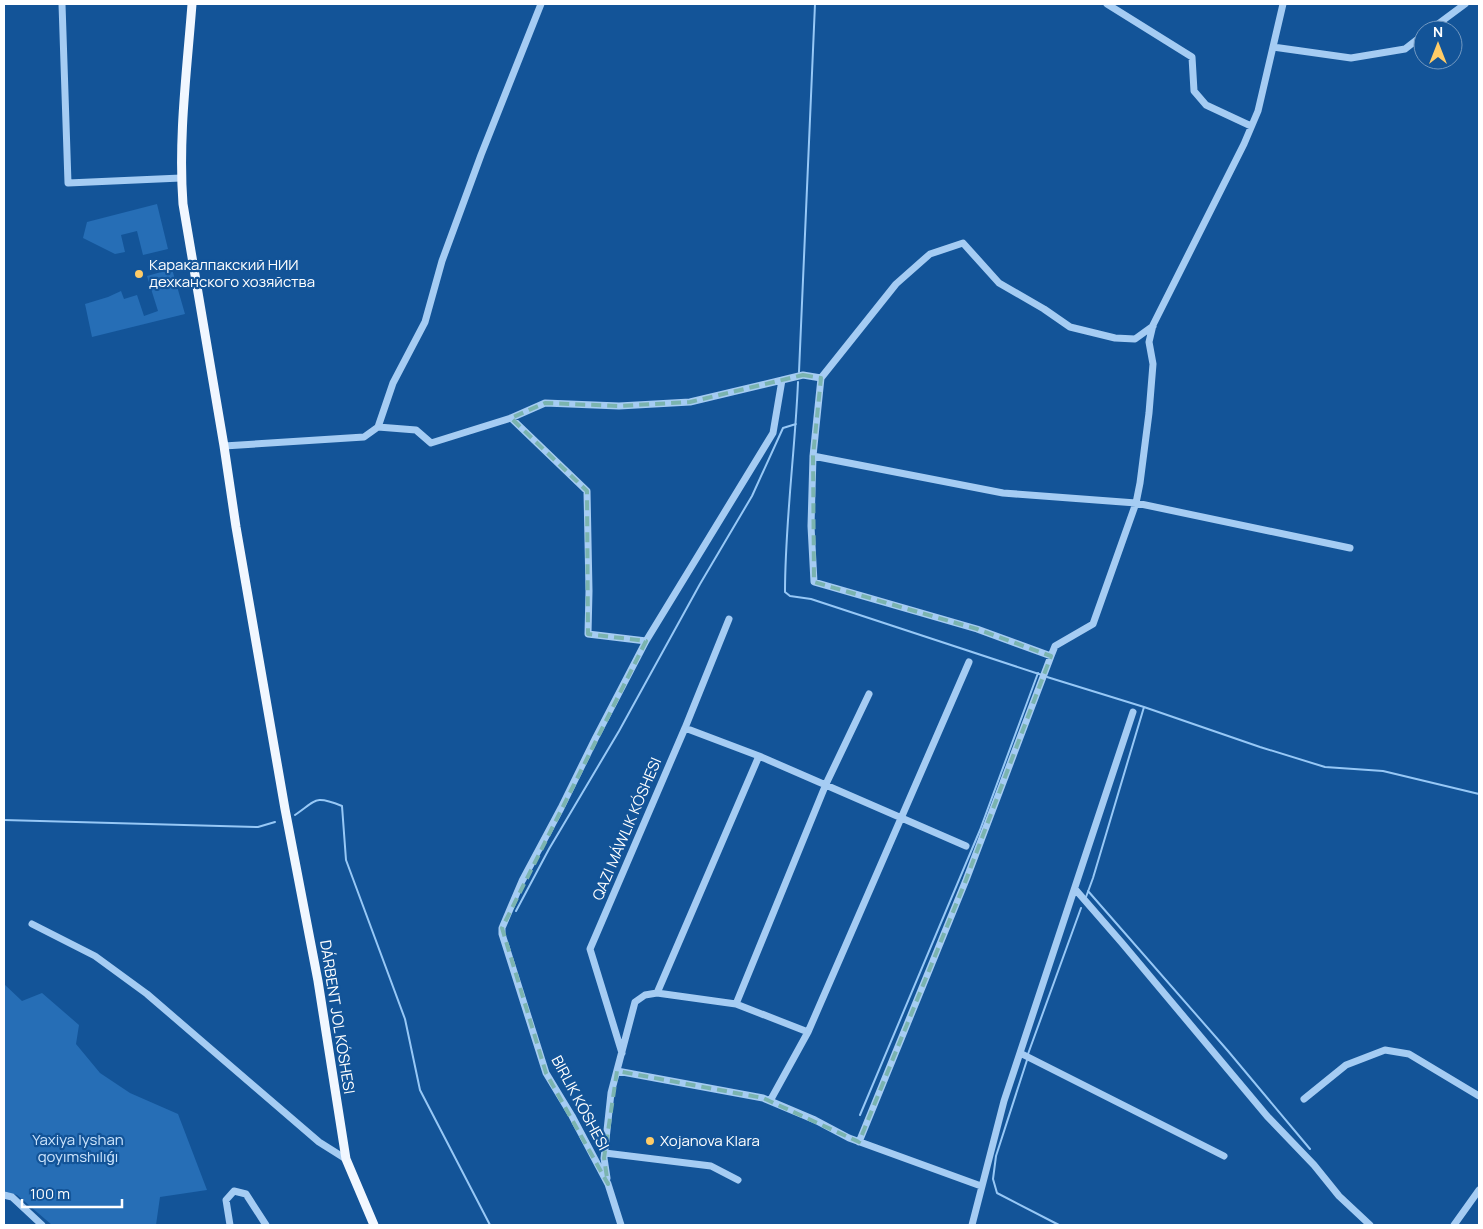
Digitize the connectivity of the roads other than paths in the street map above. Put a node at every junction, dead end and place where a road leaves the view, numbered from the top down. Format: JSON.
{"nodes":[{"id":1,"x":62,"y":4,"type":"edge"},
{"id":2,"x":192,"y":4,"type":"edge"},
{"id":3,"x":541,"y":4,"type":"edge"},
{"id":4,"x":1108,"y":4,"type":"edge"},
{"id":5,"x":1284,"y":4,"type":"edge"},
{"id":6,"x":1465,"y":4,"type":"edge"},
{"id":7,"x":1443,"y":20,"type":"edge"},
{"id":8,"x":1413,"y":43,"type":"edge"},
{"id":9,"x":1273,"y":47,"type":"junction"},
{"id":10,"x":1252,"y":126,"type":"junction"},
{"id":11,"x":181,"y":178,"type":"junction"},
{"id":12,"x":1153,"y":325,"type":"junction"},
{"id":13,"x":821,"y":378,"type":"junction"},
{"id":14,"x":782,"y":380,"type":"junction"},
{"id":15,"x":512,"y":418,"type":"junction"},
{"id":16,"x":378,"y":427,"type":"junction"},
{"id":17,"x":224,"y":446,"type":"junction"},
{"id":18,"x":813,"y":456,"type":"junction"},
{"id":19,"x":1136,"y":503,"type":"junction"},
{"id":20,"x":1350,"y":548,"type":"dead end"},
{"id":21,"x":729,"y":618,"type":"dead end"},
{"id":22,"x":646,"y":641,"type":"junction"},
{"id":23,"x":1051,"y":656,"type":"junction"},
{"id":24,"x":969,"y":662,"type":"dead end"},
{"id":25,"x":869,"y":694,"type":"dead end"},
{"id":26,"x":1133,"y":712,"type":"dead end"},
{"id":27,"x":685,"y":728,"type":"junction"},
{"id":28,"x":759,"y":756,"type":"junction"},
{"id":29,"x":826,"y":784,"type":"junction"},
{"id":30,"x":901,"y":817,"type":"junction"},
{"id":31,"x":966,"y":846,"type":"dead end"},
{"id":32,"x":1074,"y":889,"type":"junction"},
{"id":33,"x":32,"y":924,"type":"dead end"},
{"id":34,"x":657,"y":993,"type":"junction"},
{"id":35,"x":736,"y":1004,"type":"junction"},
{"id":36,"x":808,"y":1032,"type":"junction"},
{"id":37,"x":622,"y":1053,"type":"junction"},
{"id":38,"x":1020,"y":1053,"type":"junction"},
{"id":39,"x":617,"y":1071,"type":"junction"},
{"id":40,"x":1479,"y":1096,"type":"edge"},
{"id":41,"x":1304,"y":1099,"type":"dead end"},
{"id":42,"x":770,"y":1101,"type":"junction"},
{"id":43,"x":859,"y":1142,"type":"junction"},
{"id":44,"x":605,"y":1152,"type":"junction"},
{"id":45,"x":1224,"y":1156,"type":"dead end"},
{"id":46,"x":346,"y":1159,"type":"junction"},
{"id":47,"x":738,"y":1180,"type":"dead end"},
{"id":48,"x":608,"y":1184,"type":"junction"},
{"id":49,"x":981,"y":1186,"type":"junction"},
{"id":50,"x":1479,"y":1190,"type":"edge"},
{"id":51,"x":4,"y":1195,"type":"edge"},
{"id":52,"x":42,"y":1225,"type":"edge"},
{"id":53,"x":230,"y":1225,"type":"edge"},
{"id":54,"x":266,"y":1225,"type":"edge"},
{"id":55,"x":374,"y":1225,"type":"edge"},
{"id":56,"x":621,"y":1225,"type":"edge"},
{"id":57,"x":972,"y":1225,"type":"edge"},
{"id":58,"x":1370,"y":1225,"type":"edge"},
{"id":59,"x":1454,"y":1225,"type":"edge"}],
"edges":[{"from":1,"to":11,"type":"street"},
{"from":2,"to":11,"type":"main road","name":"DÁRBENT JOL KÓSHESI"},
{"from":3,"to":16,"type":"street"},
{"from":4,"to":10,"type":"street"},
{"from":5,"to":9,"type":"street"},
{"from":6,"to":7,"type":"street"},
{"from":8,"to":9,"type":"street"},
{"from":9,"to":10,"type":"street"},
{"from":10,"to":12,"type":"street"},
{"from":11,"to":17,"type":"main road","name":"DÁRBENT JOL KÓSHESI"},
{"from":12,"to":13,"type":"street"},
{"from":12,"to":19,"type":"street"},
{"from":13,"to":14,"type":"street"},
{"from":13,"to":18,"type":"street"},
{"from":14,"to":15,"type":"street"},
{"from":14,"to":22,"type":"street"},
{"from":15,"to":16,"type":"street"},
{"from":15,"to":22,"type":"street"},
{"from":16,"to":17,"type":"street"},
{"from":17,"to":46,"type":"main road","name":"DÁRBENT JOL KÓSHESI"},
{"from":18,"to":19,"type":"street"},
{"from":18,"to":23,"type":"street"},
{"from":19,"to":20,"type":"street"},
{"from":19,"to":23,"type":"street"},
{"from":21,"to":27,"type":"street"},
{"from":22,"to":48,"type":"street","name":"BIRLIK KÓSHESI"},
{"from":23,"to":43,"type":"street"},
{"from":24,"to":30,"type":"street"},
{"from":25,"to":29,"type":"street"},
{"from":26,"to":32,"type":"street"},
{"from":27,"to":28,"type":"street"},
{"from":27,"to":37,"type":"street"},
{"from":28,"to":29,"type":"street"},
{"from":28,"to":34,"type":"street"},
{"from":29,"to":30,"type":"street"},
{"from":29,"to":35,"type":"street"},
{"from":30,"to":31,"type":"street"},
{"from":30,"to":36,"type":"street"},
{"from":32,"to":38,"type":"street"},
{"from":32,"to":58,"type":"street"},
{"from":33,"to":46,"type":"street"},
{"from":34,"to":35,"type":"street"},
{"from":34,"to":37,"type":"street"},
{"from":35,"to":36,"type":"street"},
{"from":36,"to":42,"type":"street"},
{"from":37,"to":39,"type":"street"},
{"from":38,"to":45,"type":"street"},
{"from":38,"to":49,"type":"street"},
{"from":39,"to":42,"type":"street"},
{"from":39,"to":44,"type":"street"},
{"from":40,"to":41,"type":"street"},
{"from":42,"to":43,"type":"street"},
{"from":43,"to":49,"type":"street"},
{"from":44,"to":47,"type":"street"},
{"from":44,"to":48,"type":"street"},
{"from":46,"to":55,"type":"main road","name":"DÁRBENT JOL KÓSHESI"},
{"from":48,"to":56,"type":"street","name":"BIRLIK KÓSHESI"},
{"from":49,"to":57,"type":"street"},
{"from":50,"to":59,"type":"street"},
{"from":51,"to":52,"type":"street"},
{"from":53,"to":54,"type":"street"}]}
